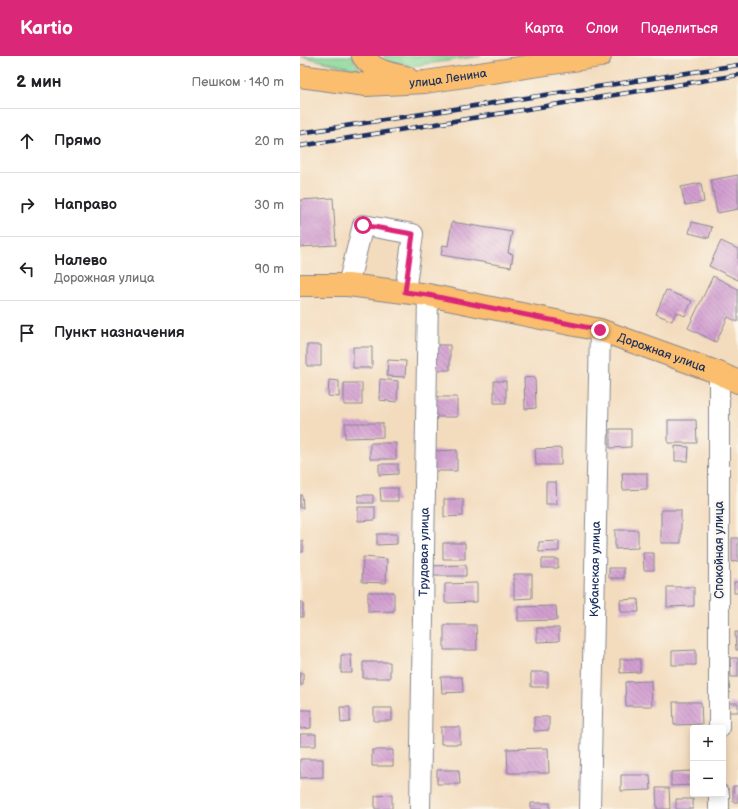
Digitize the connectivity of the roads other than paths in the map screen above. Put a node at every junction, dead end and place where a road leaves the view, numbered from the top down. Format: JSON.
{"nodes":[{"id":1,"x":363,"y":56,"type":"edge"},
{"id":2,"x":598,"y":56,"type":"edge"},
{"id":3,"x":300,"y":76,"type":"edge"},
{"id":4,"x":425,"y":82,"type":"junction"},
{"id":5,"x":300,"y":285,"type":"edge"},
{"id":6,"x":348,"y":285,"type":"junction"},
{"id":7,"x":405,"y":292,"type":"junction"},
{"id":8,"x":428,"y":295,"type":"junction"},
{"id":9,"x":600,"y":330,"type":"junction"},
{"id":10,"x":728,"y":377,"type":"edge"},
{"id":11,"x":719,"y":725,"type":"edge"},
{"id":12,"x":719,"y":797,"type":"edge"},
{"id":13,"x":420,"y":809,"type":"edge"},
{"id":14,"x":590,"y":809,"type":"edge"},
{"id":15,"x":719,"y":809,"type":"edge"}],
"edges":[{"from":1,"to":4,"type":"main road"},
{"from":2,"to":4,"type":"main road","name":"улица Ленина"},
{"from":3,"to":4,"type":"main road","name":"улица Ленина"},
{"from":5,"to":6,"type":"main road","name":"Дорожная улица"},
{"from":6,"to":7,"type":"main road","name":"Дорожная улица"},
{"from":6,"to":7,"type":"street"},
{"from":7,"to":8,"type":"main road","name":"Дорожная улица"},
{"from":8,"to":9,"type":"main road","name":"Дорожная улица"},
{"from":8,"to":13,"type":"street","name":"Трудовая улица"},
{"from":9,"to":10,"type":"main road","name":"Дорожная улица"},
{"from":9,"to":14,"type":"street","name":"Кубанская улица"},
{"from":10,"to":11,"type":"street","name":"Спокойная улица"},
{"from":12,"to":15,"type":"street"}]}
